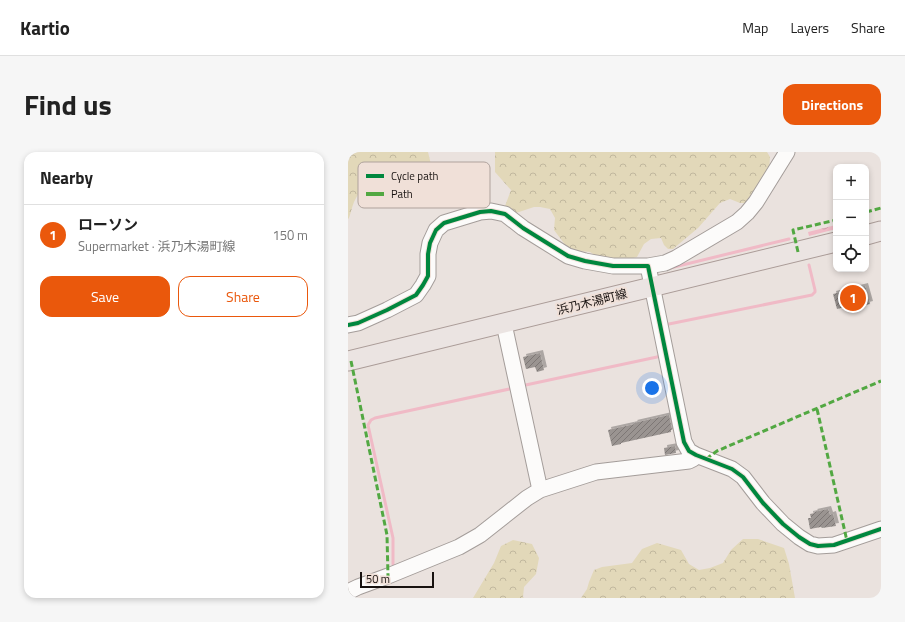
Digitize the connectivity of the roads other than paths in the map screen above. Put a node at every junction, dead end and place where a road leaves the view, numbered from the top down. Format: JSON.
{"nodes":[{"id":1,"x":787,"y":152,"type":"edge"},
{"id":2,"x":881,"y":231,"type":"edge"},
{"id":3,"x":869,"y":234,"type":"edge"},
{"id":4,"x":833,"y":243,"type":"edge"},
{"id":5,"x":648,"y":266,"type":"junction"},
{"id":6,"x":652,"y":287,"type":"junction"},
{"id":7,"x":504,"y":324,"type":"junction"},
{"id":8,"x":348,"y":325,"type":"edge"},
{"id":9,"x":348,"y":361,"type":"edge"},
{"id":10,"x":696,"y":455,"type":"junction"},
{"id":11,"x":540,"y":490,"type":"junction"},
{"id":12,"x":881,"y":530,"type":"edge"},
{"id":13,"x":348,"y":592,"type":"edge"}],
"edges":[{"from":1,"to":5,"type":"street"},
{"from":2,"to":3,"type":"main road"},
{"from":4,"to":6,"type":"main road","name":"浜乃木湯町線"},
{"from":5,"to":6,"type":"street"},
{"from":5,"to":8,"type":"street"},
{"from":6,"to":7,"type":"main road","name":"浜乃木湯町線"},
{"from":6,"to":10,"type":"street"},
{"from":7,"to":9,"type":"main road","name":"浜乃木湯町線"},
{"from":7,"to":11,"type":"street"},
{"from":10,"to":11,"type":"street"},
{"from":10,"to":12,"type":"street"},
{"from":11,"to":13,"type":"street"}]}
